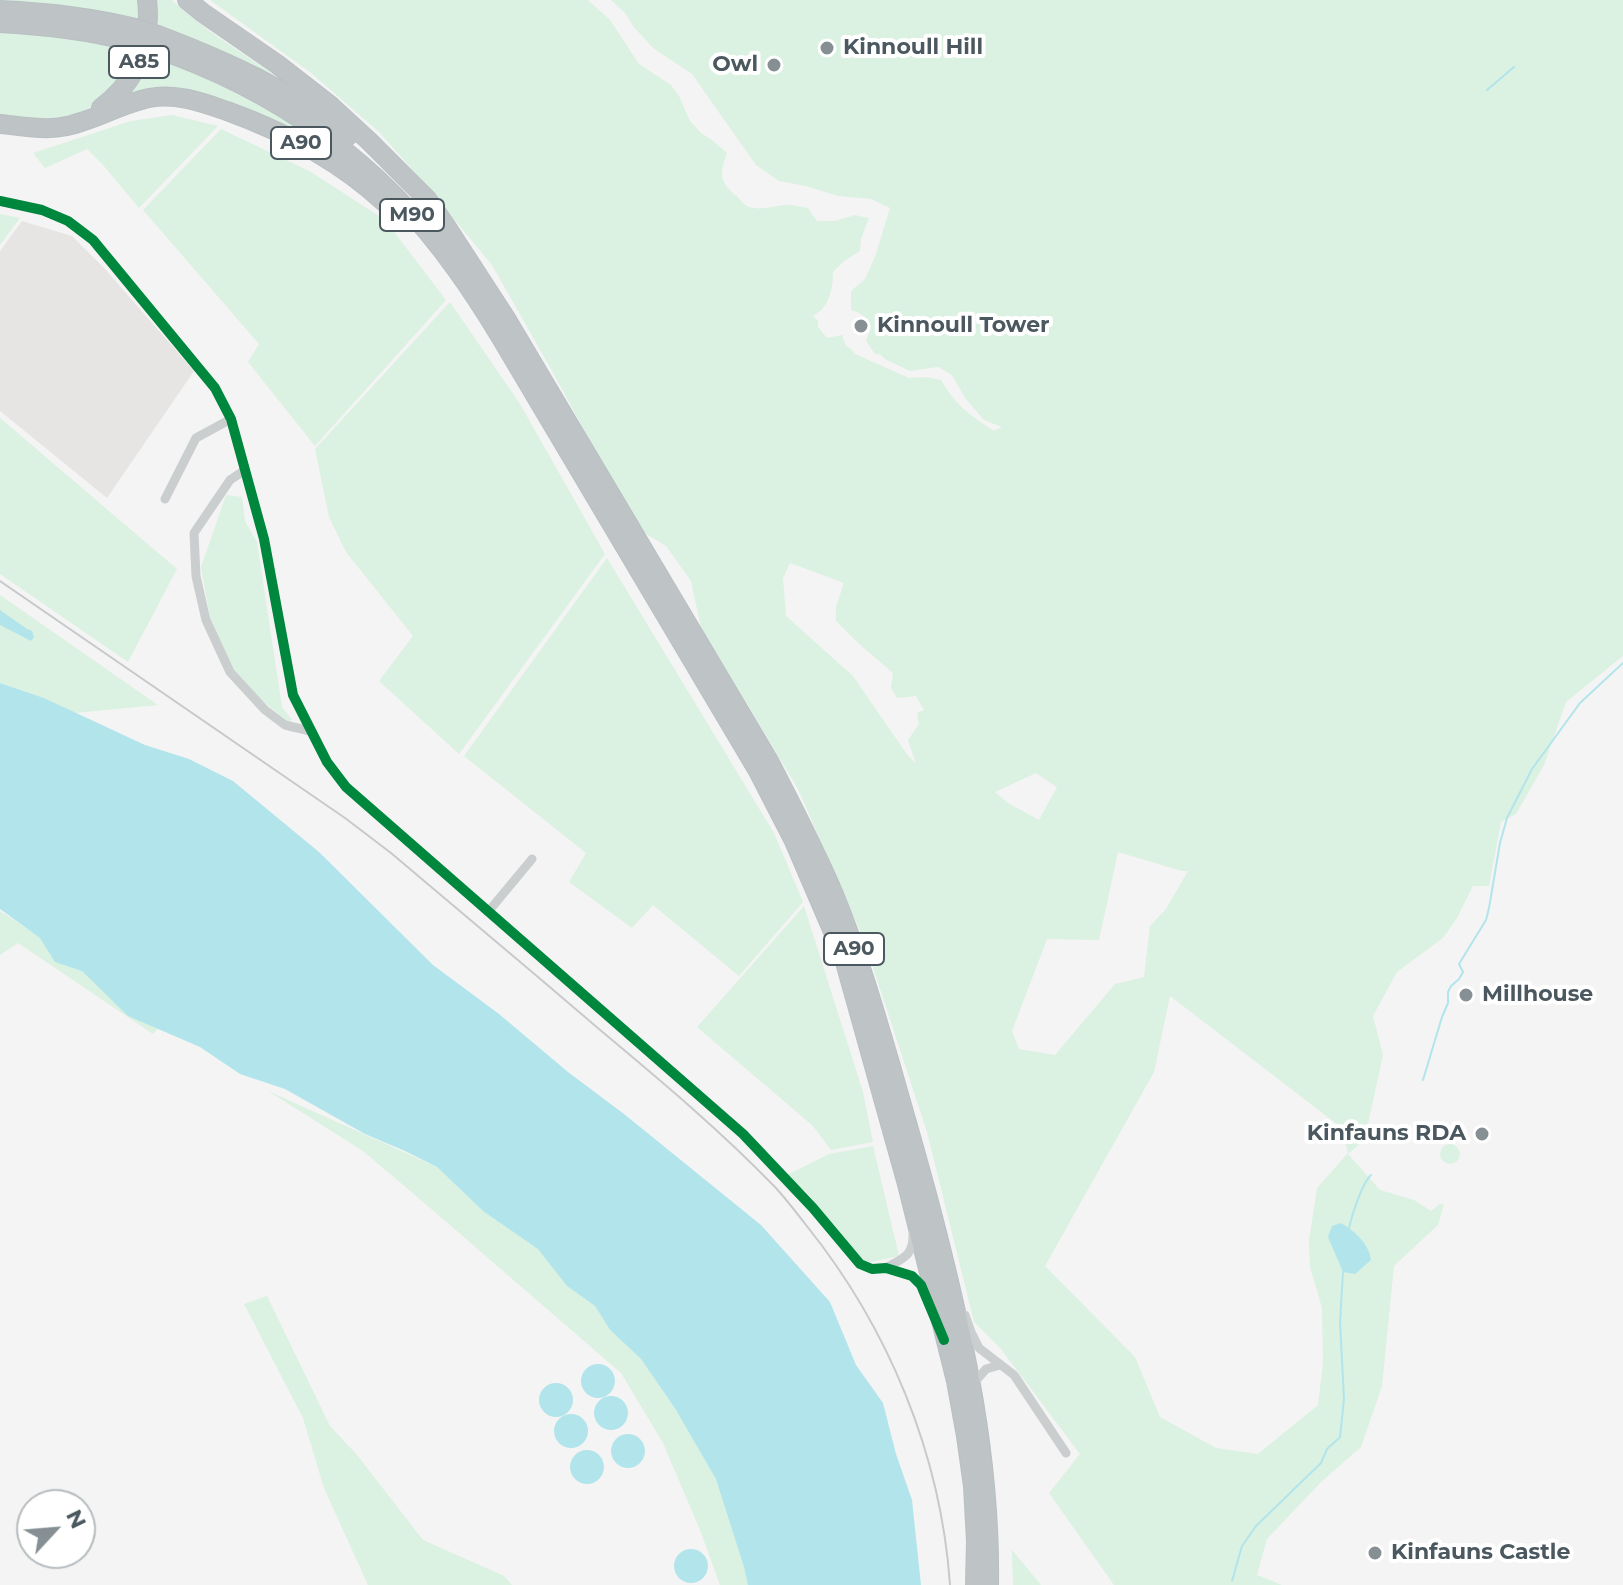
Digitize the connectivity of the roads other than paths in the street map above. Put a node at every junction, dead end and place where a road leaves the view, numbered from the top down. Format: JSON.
{"nodes":[{"id":1,"x":147,"y":0,"type":"edge"},
{"id":2,"x":187,"y":0,"type":"edge"},
{"id":3,"x":0,"y":10,"type":"edge"},
{"id":4,"x":0,"y":23,"type":"edge"},
{"id":5,"x":133,"y":35,"type":"junction"},
{"id":6,"x":156,"y":42,"type":"junction"},
{"id":7,"x":98,"y":110,"type":"junction"},
{"id":8,"x":0,"y":116,"type":"edge"},
{"id":9,"x":0,"y":124,"type":"edge"},
{"id":10,"x":67,"y":126,"type":"junction"},
{"id":11,"x":0,"y":201,"type":"edge"},
{"id":12,"x":475,"y":272,"type":"junction"},
{"id":13,"x":482,"y":308,"type":"junction"},
{"id":14,"x":231,"y":419,"type":"junction"},
{"id":15,"x":245,"y":470,"type":"junction"},
{"id":16,"x":165,"y":499,"type":"dead end"},
{"id":17,"x":310,"y":731,"type":"junction"},
{"id":18,"x":532,"y":859,"type":"dead end"},
{"id":19,"x":488,"y":912,"type":"junction"},
{"id":20,"x":907,"y":1184,"type":"junction"},
{"id":21,"x":941,"y":1248,"type":"junction"},
{"id":22,"x":886,"y":1268,"type":"junction"},
{"id":23,"x":944,"y":1340,"type":"junction"},
{"id":24,"x":1000,"y":1365,"type":"junction"},
{"id":25,"x":972,"y":1385,"type":"junction"},
{"id":26,"x":1066,"y":1453,"type":"dead end"},
{"id":27,"x":975,"y":1585,"type":"edge"},
{"id":28,"x":989,"y":1585,"type":"edge"}],
"edges":[{"from":1,"to":7,"type":"highway","number":"A85"},
{"from":2,"to":12,"type":"highway","number":"A90"},
{"from":3,"to":5,"type":"highway","number":"M90"},
{"from":4,"to":5,"type":"highway","number":"M90"},
{"from":5,"to":6,"type":"highway","number":"M90","bridge":true},
{"from":6,"to":12,"type":"highway","number":"M90"},
{"from":6,"to":13,"type":"highway","number":"M90"},
{"from":7,"to":8,"type":"highway"},
{"from":7,"to":10,"type":"highway","number":"A85"},
{"from":9,"to":10,"type":"highway","number":"A85"},
{"from":10,"to":13,"type":"highway","number":"A90"},
{"from":11,"to":14,"type":"street"},
{"from":12,"to":21,"type":"highway","number":"A90"},
{"from":13,"to":20,"type":"highway","number":"A90"},
{"from":14,"to":15,"type":"street"},
{"from":14,"to":16,"type":"street"},
{"from":15,"to":17,"type":"street"},
{"from":15,"to":17,"type":"street"},
{"from":17,"to":19,"type":"street"},
{"from":18,"to":19,"type":"street"},
{"from":19,"to":22,"type":"street"},
{"from":20,"to":22,"type":"street"},
{"from":20,"to":23,"type":"highway","number":"A90"},
{"from":21,"to":24,"type":"street"},
{"from":21,"to":25,"type":"highway","number":"A90"},
{"from":22,"to":23,"type":"street"},
{"from":23,"to":27,"type":"highway","number":"A90"},
{"from":24,"to":25,"type":"street"},
{"from":24,"to":26,"type":"street"},
{"from":25,"to":28,"type":"highway","number":"A90"}]}
